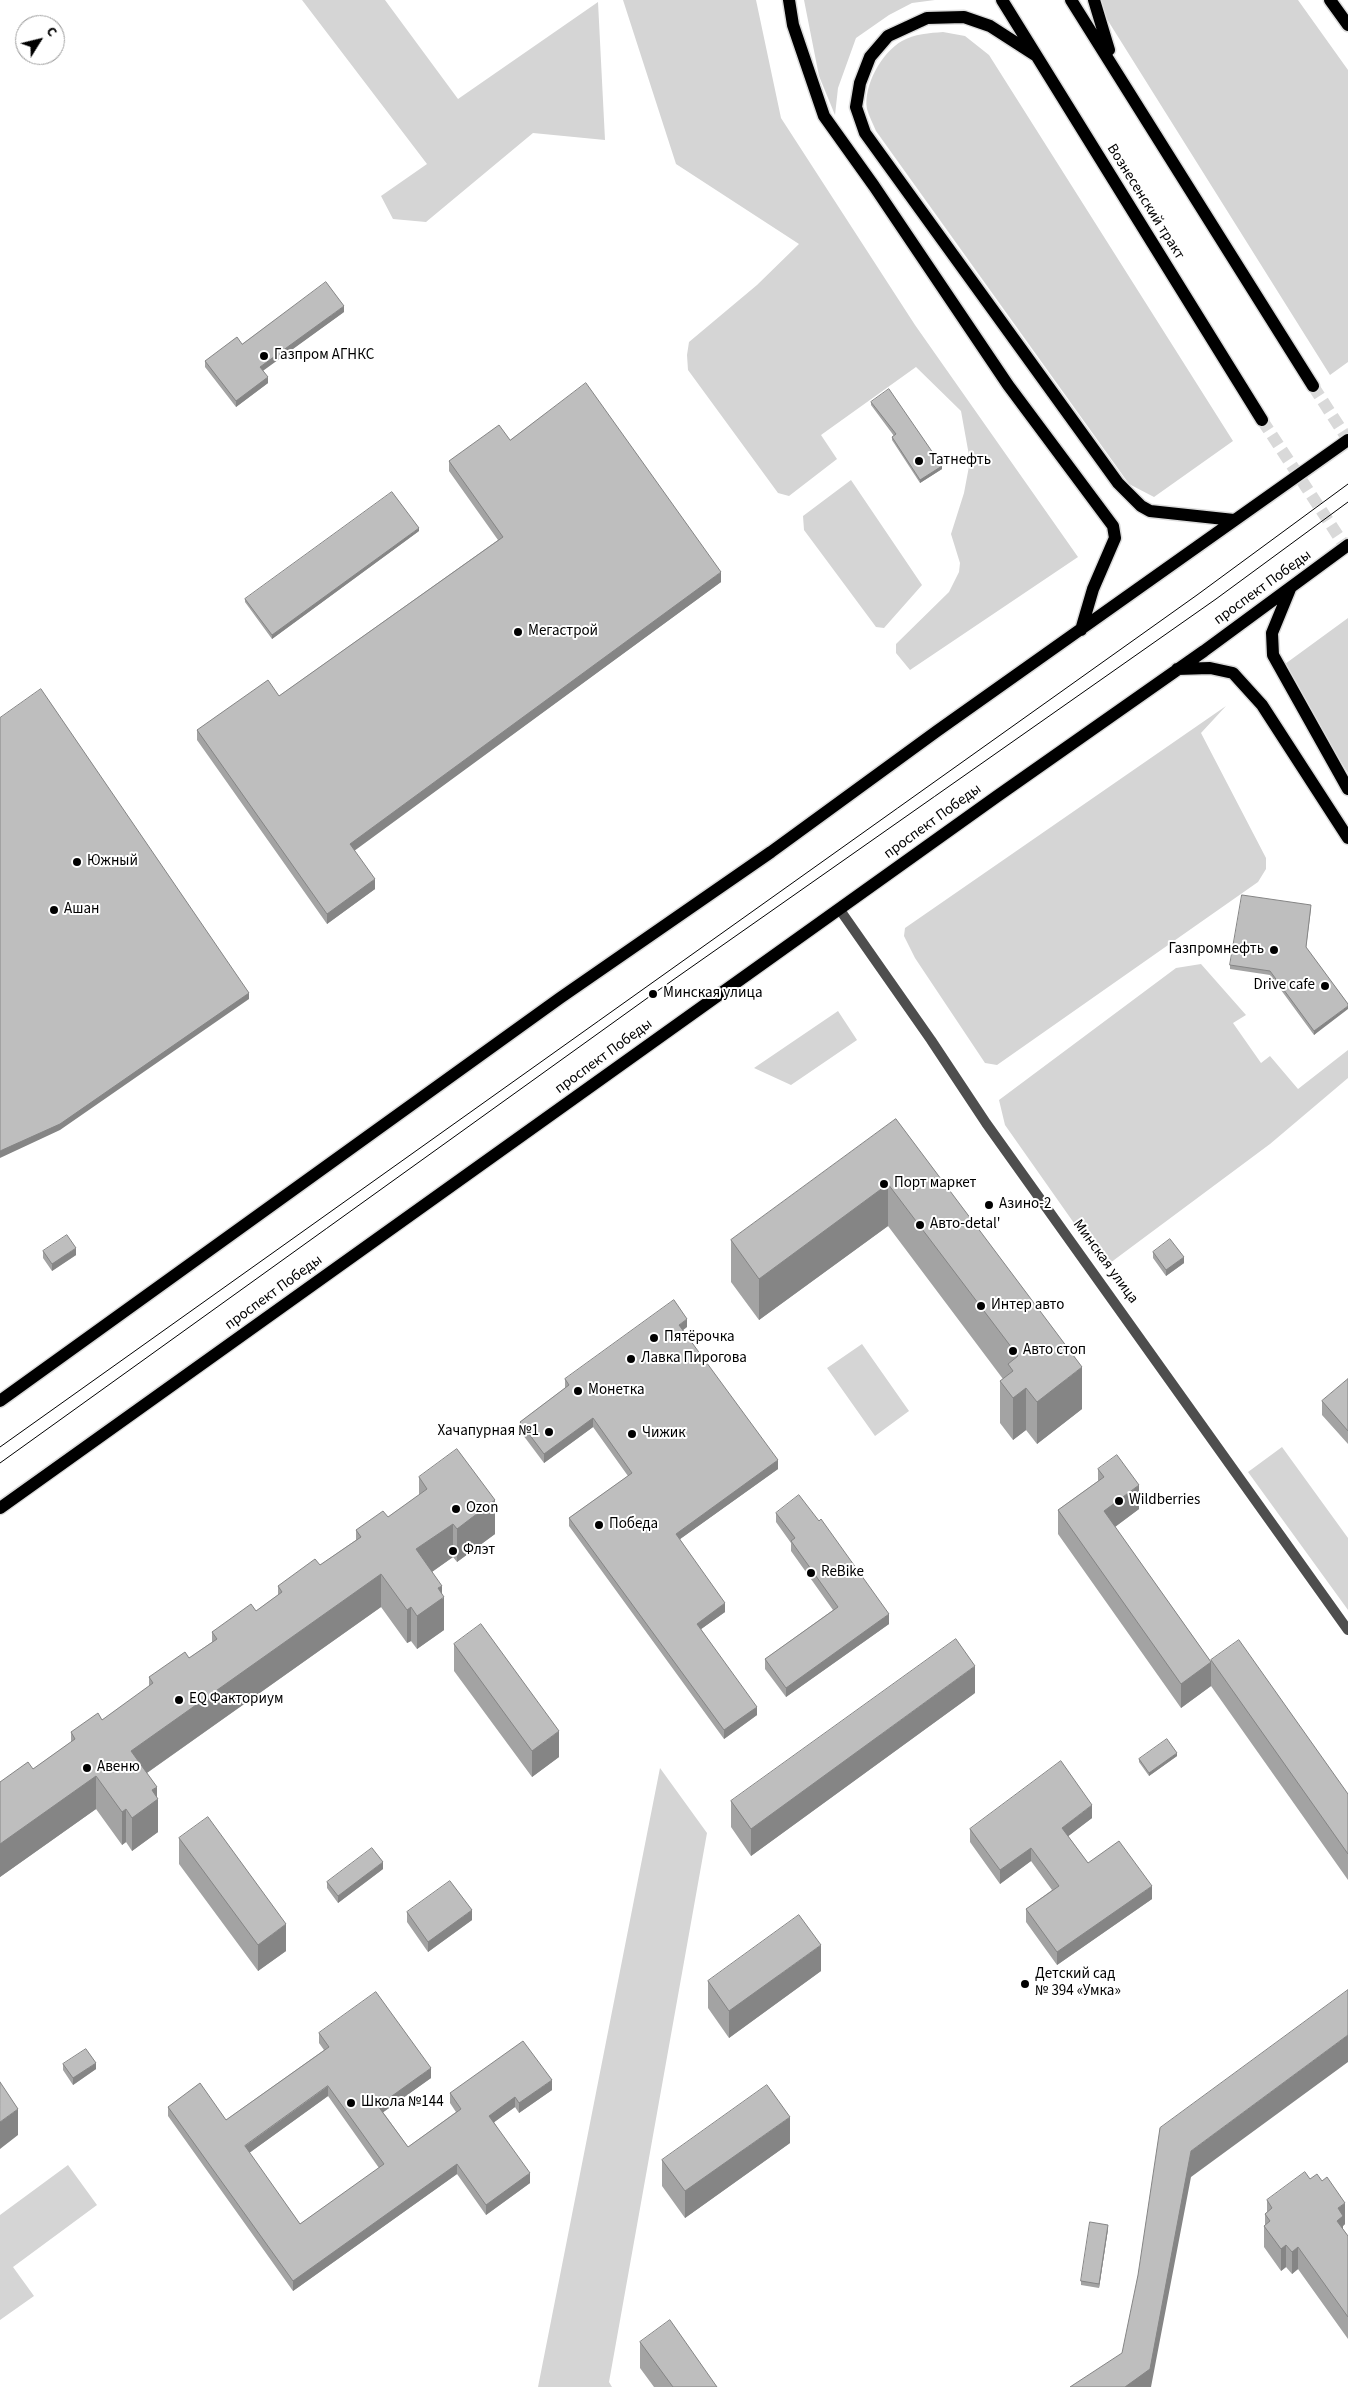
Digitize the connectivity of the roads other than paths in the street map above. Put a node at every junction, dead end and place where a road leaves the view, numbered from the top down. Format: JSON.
{"nodes":[{"id":1,"x":789,"y":0,"type":"edge"},
{"id":2,"x":1002,"y":0,"type":"edge"},
{"id":3,"x":1071,"y":0,"type":"edge"},
{"id":4,"x":1094,"y":0,"type":"edge"},
{"id":5,"x":1330,"y":0,"type":"edge"},
{"id":6,"x":1348,"y":25,"type":"edge"},
{"id":7,"x":1034,"y":55,"type":"junction"},
{"id":8,"x":1113,"y":65,"type":"junction"},
{"id":9,"x":1313,"y":386,"type":"tunnel mouth"},
{"id":10,"x":1262,"y":420,"type":"tunnel mouth"},
{"id":11,"x":1348,"y":440,"type":"edge"},
{"id":12,"x":1234,"y":520,"type":"junction"},
{"id":13,"x":1348,"y":545,"type":"edge"},
{"id":14,"x":1290,"y":588,"type":"junction"},
{"id":15,"x":1081,"y":630,"type":"junction"},
{"id":16,"x":1177,"y":669,"type":"junction"},
{"id":17,"x":1348,"y":788,"type":"edge"},
{"id":18,"x":1348,"y":838,"type":"edge"},
{"id":19,"x":840,"y":910,"type":"junction"},
{"id":20,"x":0,"y":1401,"type":"edge"},
{"id":21,"x":0,"y":1508,"type":"edge"},
{"id":22,"x":1348,"y":1630,"type":"edge"}],
"edges":[{"from":1,"to":15,"type":"main road"},
{"from":2,"to":7,"type":"main road","name":"Вознесенский тракт"},
{"from":3,"to":8,"type":"main road"},
{"from":4,"to":8,"type":"main road"},
{"from":5,"to":6,"type":"main road"},
{"from":7,"to":10,"type":"main road","name":"Вознесенский тракт"},
{"from":7,"to":12,"type":"main road"},
{"from":8,"to":9,"type":"main road"},
{"from":11,"to":12,"type":"main road"},
{"from":12,"to":15,"type":"main road"},
{"from":13,"to":14,"type":"main road","name":"проспект Победы"},
{"from":14,"to":16,"type":"main road","name":"проспект Победы"},
{"from":14,"to":17,"type":"main road"},
{"from":15,"to":20,"type":"main road"},
{"from":16,"to":18,"type":"main road"},
{"from":16,"to":19,"type":"main road","name":"проспект Победы"},
{"from":19,"to":21,"type":"main road","name":"проспект Победы"},
{"from":19,"to":22,"type":"street","name":"Минская улица"}]}
